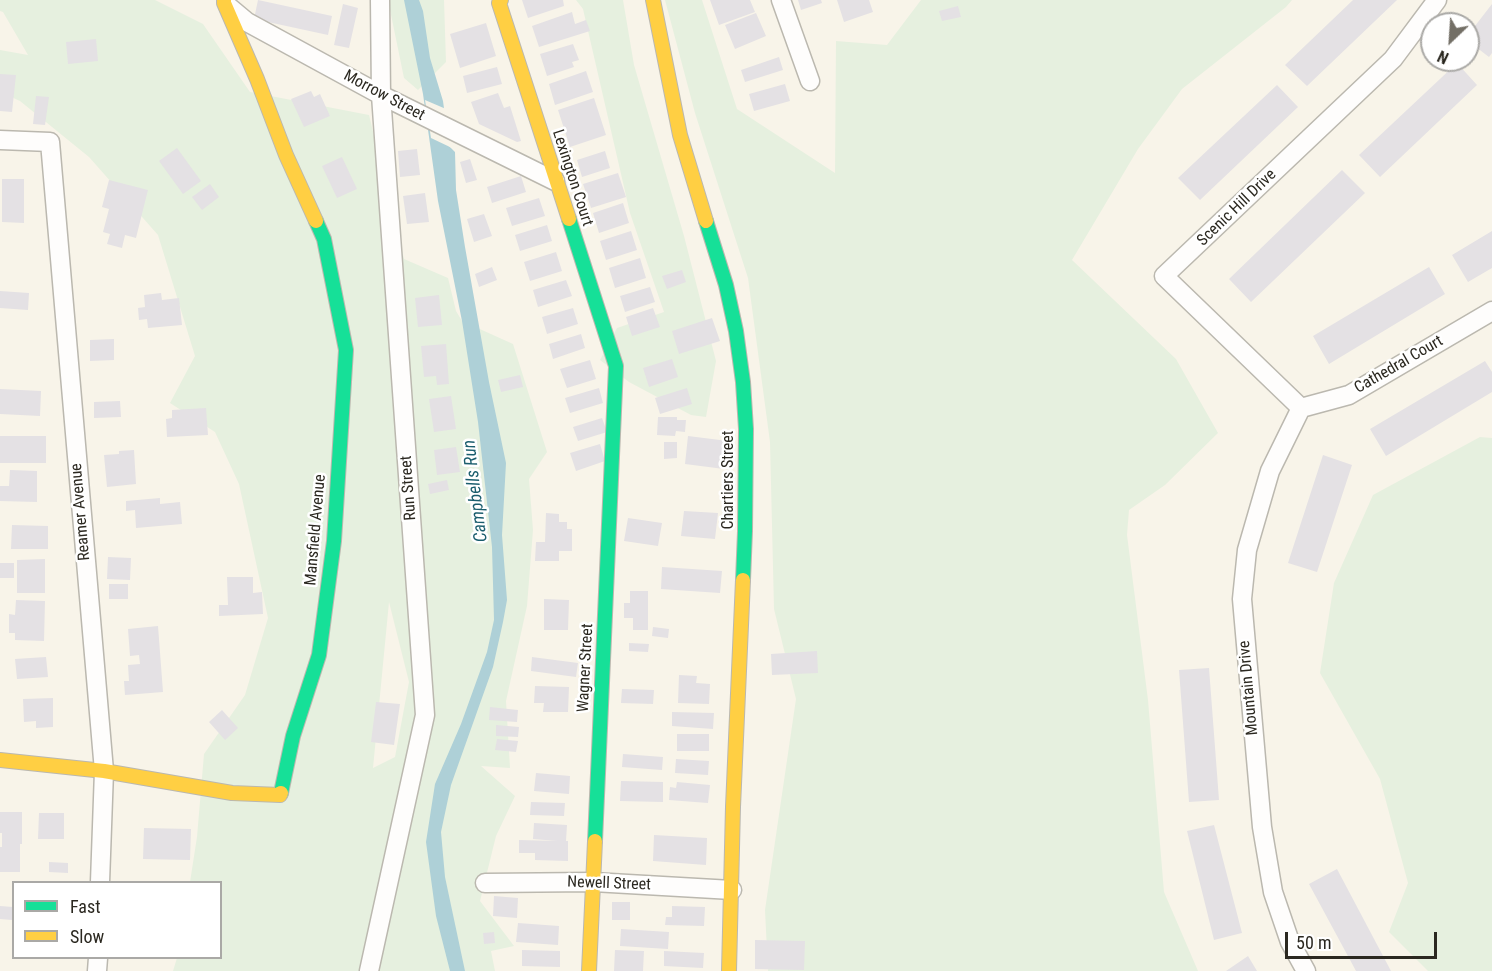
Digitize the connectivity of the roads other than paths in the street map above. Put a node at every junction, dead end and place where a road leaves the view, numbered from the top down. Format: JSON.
{"nodes":[{"id":1,"x":380,"y":0,"type":"edge"},
{"id":2,"x":501,"y":0,"type":"edge"},
{"id":3,"x":653,"y":0,"type":"edge"},
{"id":4,"x":781,"y":0,"type":"edge"},
{"id":5,"x":1437,"y":0,"type":"edge"},
{"id":6,"x":222,"y":1,"type":"edge"},
{"id":7,"x":810,"y":81,"type":"dead end"},
{"id":8,"x":381,"y":95,"type":"junction"},
{"id":9,"x":0,"y":140,"type":"edge"},
{"id":10,"x":555,"y":180,"type":"junction"},
{"id":11,"x":1492,"y":311,"type":"edge"},
{"id":12,"x":616,"y":366,"type":"joint"},
{"id":13,"x":1301,"y":408,"type":"junction"},
{"id":14,"x":0,"y":760,"type":"edge"},
{"id":15,"x":104,"y":771,"type":"junction"},
{"id":16,"x":100,"y":881,"type":"edge"},
{"id":17,"x":593,"y":882,"type":"junction"},
{"id":18,"x":485,"y":883,"type":"dead end"},
{"id":19,"x":732,"y":890,"type":"junction"},
{"id":20,"x":369,"y":971,"type":"edge"},
{"id":21,"x":589,"y":971,"type":"edge"},
{"id":22,"x":729,"y":971,"type":"edge"},
{"id":23,"x":1306,"y":971,"type":"edge"}],
"edges":[{"from":1,"to":8,"type":"street","name":"Run Street"},
{"from":2,"to":10,"type":"street","name":"Lexington Court"},
{"from":3,"to":19,"type":"street","name":"Chartiers Street"},
{"from":4,"to":7,"type":"street"},
{"from":5,"to":13,"type":"street","name":"Scenic Hill Drive"},
{"from":6,"to":8,"type":"street","name":"Morrow Street"},
{"from":6,"to":15,"type":"street","name":"Mansfield Avenue"},
{"from":8,"to":10,"type":"street","name":"Morrow Street"},
{"from":8,"to":20,"type":"street","name":"Run Street"},
{"from":9,"to":15,"type":"street","name":"Reamer Avenue"},
{"from":10,"to":12,"type":"street","name":"Lexington Court"},
{"from":11,"to":13,"type":"street","name":"Cathedral Court"},
{"from":12,"to":17,"type":"street","name":"Wagner Street"},
{"from":13,"to":23,"type":"street","name":"Mountain Drive"},
{"from":14,"to":15,"type":"street","name":"Mansfield Avenue"},
{"from":15,"to":16,"type":"street","name":"Reamer Avenue"},
{"from":17,"to":18,"type":"street","name":"Newell Street"},
{"from":17,"to":19,"type":"street","name":"Newell Street"},
{"from":17,"to":21,"type":"street","name":"Wagner Street"},
{"from":19,"to":22,"type":"street","name":"Chartiers Street"}]}
